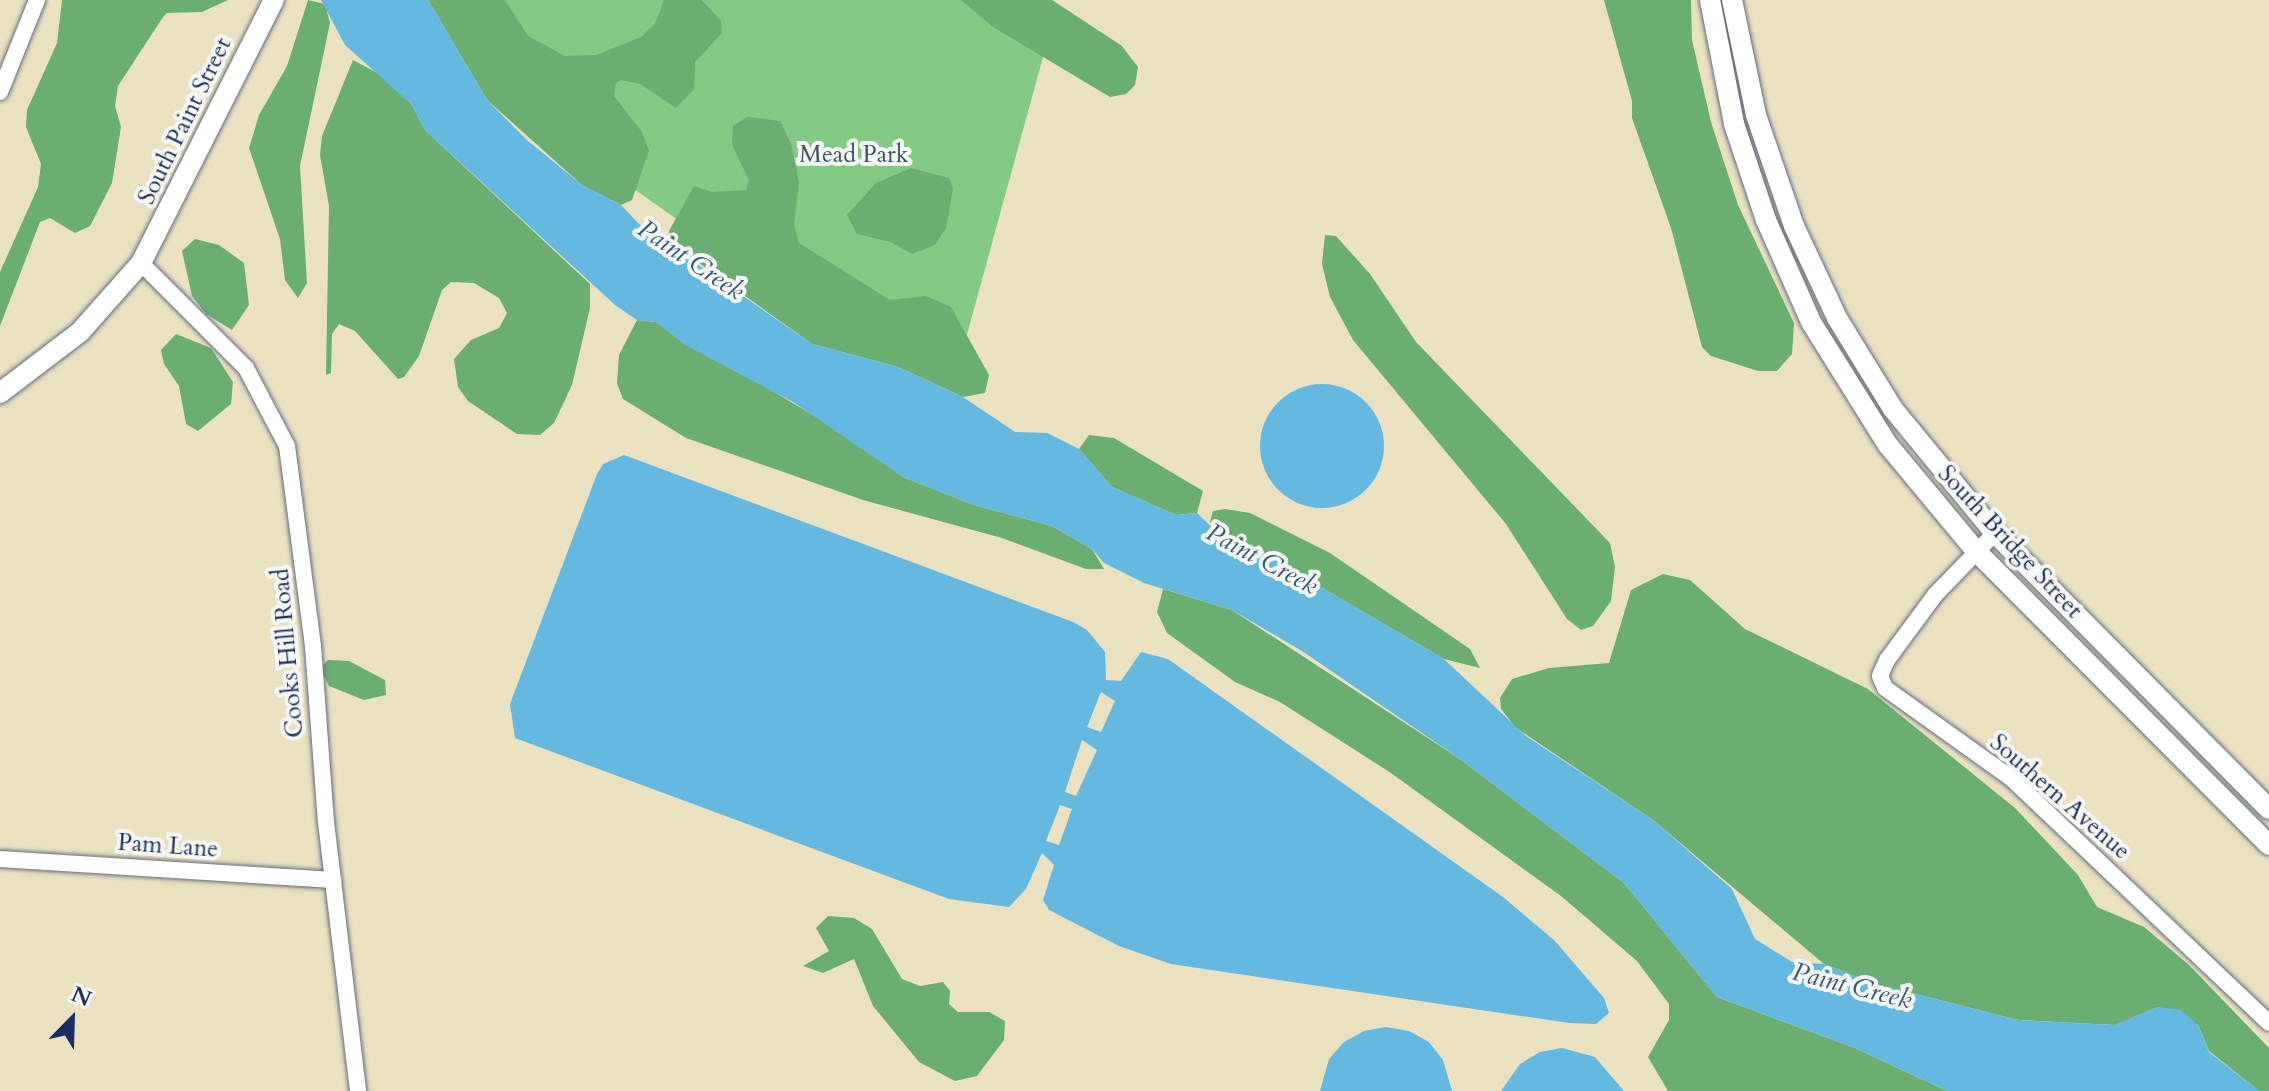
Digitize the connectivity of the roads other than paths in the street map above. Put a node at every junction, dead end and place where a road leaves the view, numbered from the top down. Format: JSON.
{"nodes":[{"id":1,"x":37,"y":0,"type":"edge"},
{"id":2,"x":274,"y":0,"type":"edge"},
{"id":3,"x":1710,"y":0,"type":"edge"},
{"id":4,"x":1732,"y":0,"type":"edge"},
{"id":5,"x":0,"y":92,"type":"edge"},
{"id":6,"x":141,"y":263,"type":"junction"},
{"id":7,"x":0,"y":393,"type":"edge"},
{"id":8,"x":1995,"y":533,"type":"junction"},
{"id":9,"x":1976,"y":551,"type":"junction"},
{"id":10,"x":2269,"y":809,"type":"edge"},
{"id":11,"x":2269,"y":845,"type":"edge"},
{"id":12,"x":0,"y":859,"type":"edge"},
{"id":13,"x":333,"y":880,"type":"junction"},
{"id":14,"x":2269,"y":1023,"type":"edge"},
{"id":15,"x":358,"y":1091,"type":"edge"}],
"edges":[{"from":1,"to":5,"type":"street"},
{"from":2,"to":6,"type":"main road","name":"South Paint Street"},
{"from":3,"to":9,"type":"main road","name":"South Bridge Street"},
{"from":4,"to":8,"type":"main road","name":"South Bridge Street"},
{"from":6,"to":7,"type":"main road","name":"South Paint Street"},
{"from":6,"to":13,"type":"street","name":"Cooks Hill Road"},
{"from":8,"to":9,"type":"street","name":"Southern Avenue"},
{"from":8,"to":10,"type":"main road","name":"South Bridge Street"},
{"from":9,"to":11,"type":"main road","name":"South Bridge Street"},
{"from":9,"to":14,"type":"street","name":"Southern Avenue"},
{"from":12,"to":13,"type":"street","name":"Pam Lane"},
{"from":13,"to":15,"type":"street","name":"Cooks Hill Road"}]}
